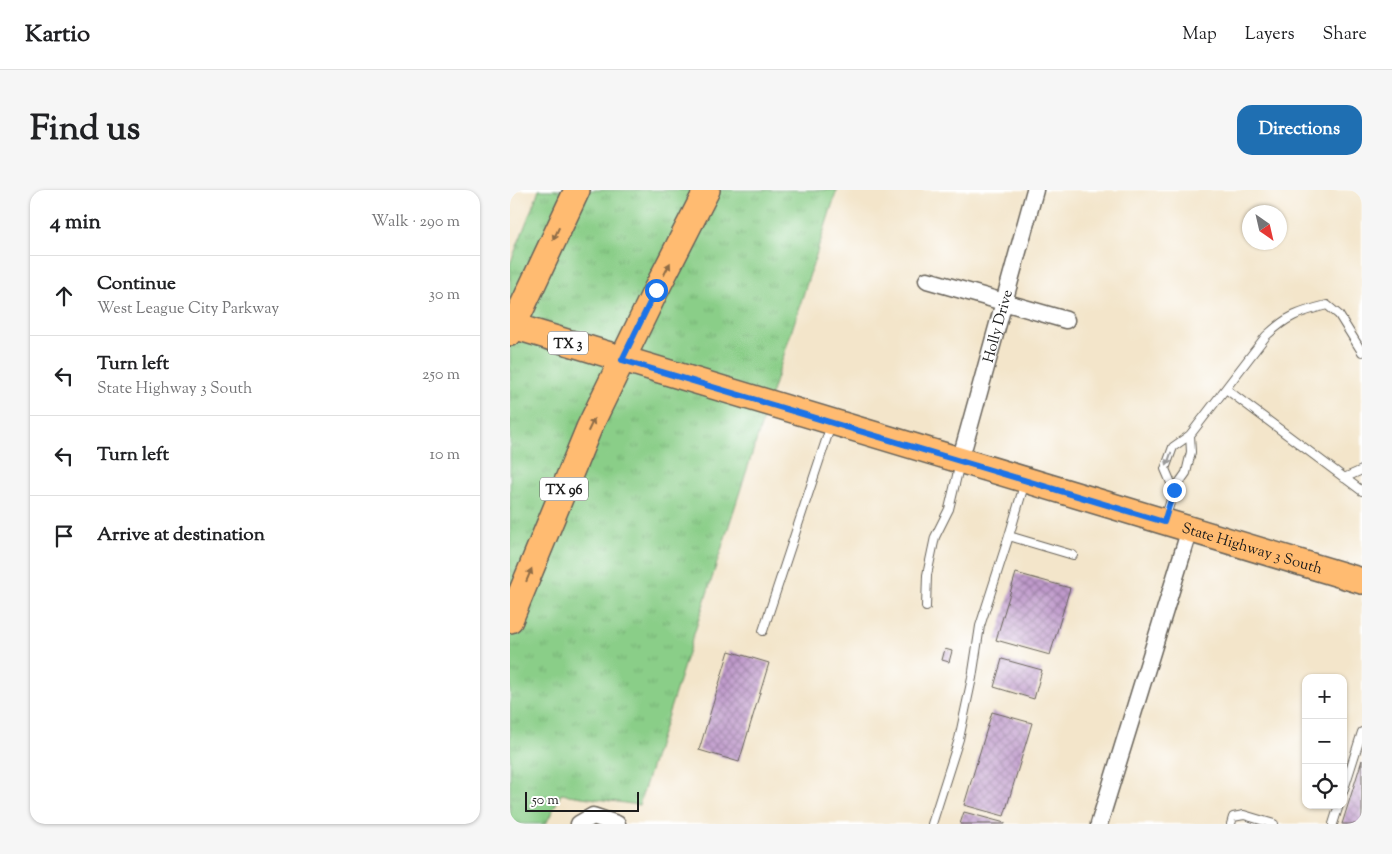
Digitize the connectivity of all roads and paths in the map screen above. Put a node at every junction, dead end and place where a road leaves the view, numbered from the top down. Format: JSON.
{"nodes":[{"id":1,"x":577,"y":190,"type":"edge"},
{"id":2,"x":708,"y":190,"type":"edge"},
{"id":3,"x":1035,"y":190,"type":"edge"},
{"id":4,"x":927,"y":280,"type":"dead end"},
{"id":5,"x":1004,"y":304,"type":"junction"},
{"id":6,"x":1066,"y":320,"type":"dead end"},
{"id":7,"x":511,"y":328,"type":"edge"},
{"id":8,"x":1362,"y":352,"type":"edge"},
{"id":9,"x":622,"y":360,"type":"junction"},
{"id":10,"x":1226,"y":389,"type":"junction"},
{"id":11,"x":831,"y":423,"type":"junction"},
{"id":12,"x":1190,"y":435,"type":"junction"},
{"id":13,"x":960,"y":461,"type":"junction"},
{"id":14,"x":1362,"y":470,"type":"edge"},
{"id":15,"x":1344,"y":478,"type":"junction"},
{"id":16,"x":1025,"y":480,"type":"junction"},
{"id":17,"x":1174,"y":490,"type":"junction"},
{"id":18,"x":1362,"y":491,"type":"edge"},
{"id":19,"x":1164,"y":522,"type":"junction"},
{"id":20,"x":1190,"y":529,"type":"junction"},
{"id":21,"x":1008,"y":536,"type":"junction"},
{"id":22,"x":1073,"y":555,"type":"dead end"},
{"id":23,"x":1362,"y":581,"type":"edge"},
{"id":24,"x":926,"y":607,"type":"dead end"},
{"id":25,"x":510,"y":620,"type":"edge"},
{"id":26,"x":763,"y":631,"type":"dead end"},
{"id":27,"x":1362,"y":732,"type":"edge"},
{"id":28,"x":1347,"y":779,"type":"edge"},
{"id":29,"x":1338,"y":809,"type":"edge"},
{"id":30,"x":579,"y":824,"type":"edge"},
{"id":31,"x":616,"y":824,"type":"edge"},
{"id":32,"x":932,"y":824,"type":"edge"},
{"id":33,"x":1099,"y":824,"type":"edge"},
{"id":34,"x":1231,"y":824,"type":"edge"},
{"id":35,"x":1274,"y":824,"type":"edge"},
{"id":36,"x":1333,"y":824,"type":"edge"}],
"edges":[{"from":1,"to":7,"type":"main road","one_way":true},
{"from":9,"to":2,"type":"main road","number":"TX 96","one_way":true},
{"from":3,"to":5,"type":"street","name":"Holly Drive"},
{"from":4,"to":5,"type":"street"},
{"from":5,"to":6,"type":"street"},
{"from":5,"to":13,"type":"street","name":"Holly Drive"},
{"from":7,"to":9,"type":"main road","name":"State Highway 3 South","number":"TX 3"},
{"from":8,"to":10,"type":"lane"},
{"from":9,"to":11,"type":"main road","name":"State Highway 3 South","number":"TX 3"},
{"from":25,"to":9,"type":"main road","number":"TX 96","one_way":true},
{"from":10,"to":12,"type":"lane"},
{"from":10,"to":15,"type":"lane"},
{"from":11,"to":13,"type":"main road","name":"State Highway 3 South","number":"TX 3"},
{"from":11,"to":26,"type":"lane"},
{"from":12,"to":17,"type":"lane"},
{"from":12,"to":17,"type":"lane","one_way":true},
{"from":13,"to":16,"type":"main road","name":"State Highway 3 South","number":"TX 3"},
{"from":13,"to":24,"type":"lane"},
{"from":14,"to":15,"type":"lane"},
{"from":15,"to":18,"type":"lane"},
{"from":16,"to":19,"type":"main road","name":"State Highway 3 South","number":"TX 3"},
{"from":16,"to":21,"type":"lane"},
{"from":17,"to":19,"type":"lane"},
{"from":19,"to":20,"type":"main road","name":"State Highway 3 South","number":"TX 3"},
{"from":20,"to":23,"type":"main road","name":"State Highway 3 South","number":"TX 3"},
{"from":20,"to":33,"type":"street"},
{"from":21,"to":22,"type":"lane"},
{"from":21,"to":32,"type":"lane"},
{"from":27,"to":28,"type":"lane"},
{"from":29,"to":36,"type":"lane"},
{"from":30,"to":31,"type":"street"},
{"from":34,"to":35,"type":"lane"}]}
